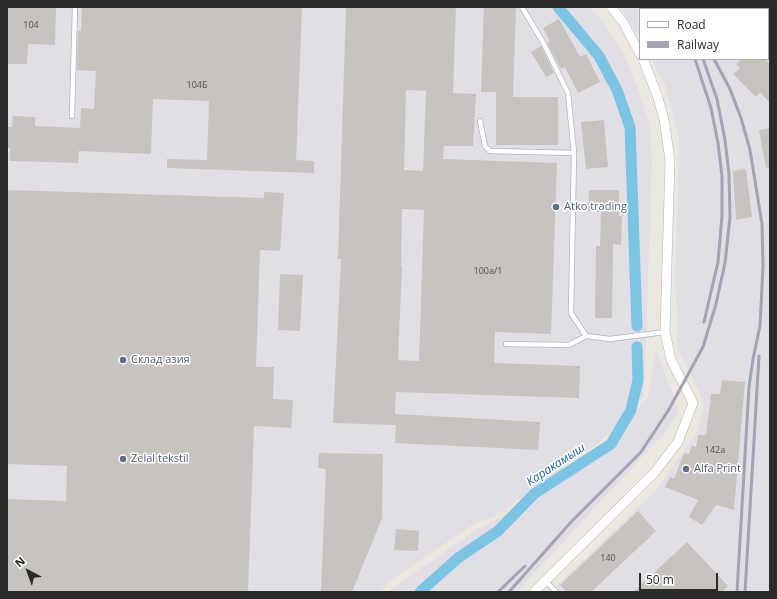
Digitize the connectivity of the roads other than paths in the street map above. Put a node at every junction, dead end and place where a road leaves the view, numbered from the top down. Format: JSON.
{"nodes":[{"id":1,"x":75,"y":7,"type":"edge"},
{"id":2,"x":522,"y":7,"type":"edge"},
{"id":3,"x":611,"y":7,"type":"edge"},
{"id":4,"x":639,"y":52,"type":"edge"},
{"id":5,"x":643,"y":60,"type":"edge"},
{"id":6,"x":72,"y":116,"type":"dead end"},
{"id":7,"x":480,"y":121,"type":"dead end"},
{"id":8,"x":574,"y":153,"type":"junction"},
{"id":9,"x":665,"y":332,"type":"junction"},
{"id":10,"x":586,"y":336,"type":"junction"},
{"id":11,"x":506,"y":344,"type":"dead end"},
{"id":12,"x":546,"y":581,"type":"junction"},
{"id":13,"x":534,"y":592,"type":"edge"},
{"id":14,"x":556,"y":592,"type":"edge"}],
"edges":[{"from":1,"to":6,"type":"lane"},
{"from":2,"to":8,"type":"lane"},
{"from":3,"to":4,"type":"street"},
{"from":5,"to":9,"type":"street"},
{"from":7,"to":8,"type":"lane"},
{"from":8,"to":10,"type":"lane"},
{"from":9,"to":10,"type":"lane"},
{"from":9,"to":12,"type":"street"},
{"from":10,"to":11,"type":"lane"},
{"from":12,"to":13,"type":"street"},
{"from":12,"to":14,"type":"lane"}]}
